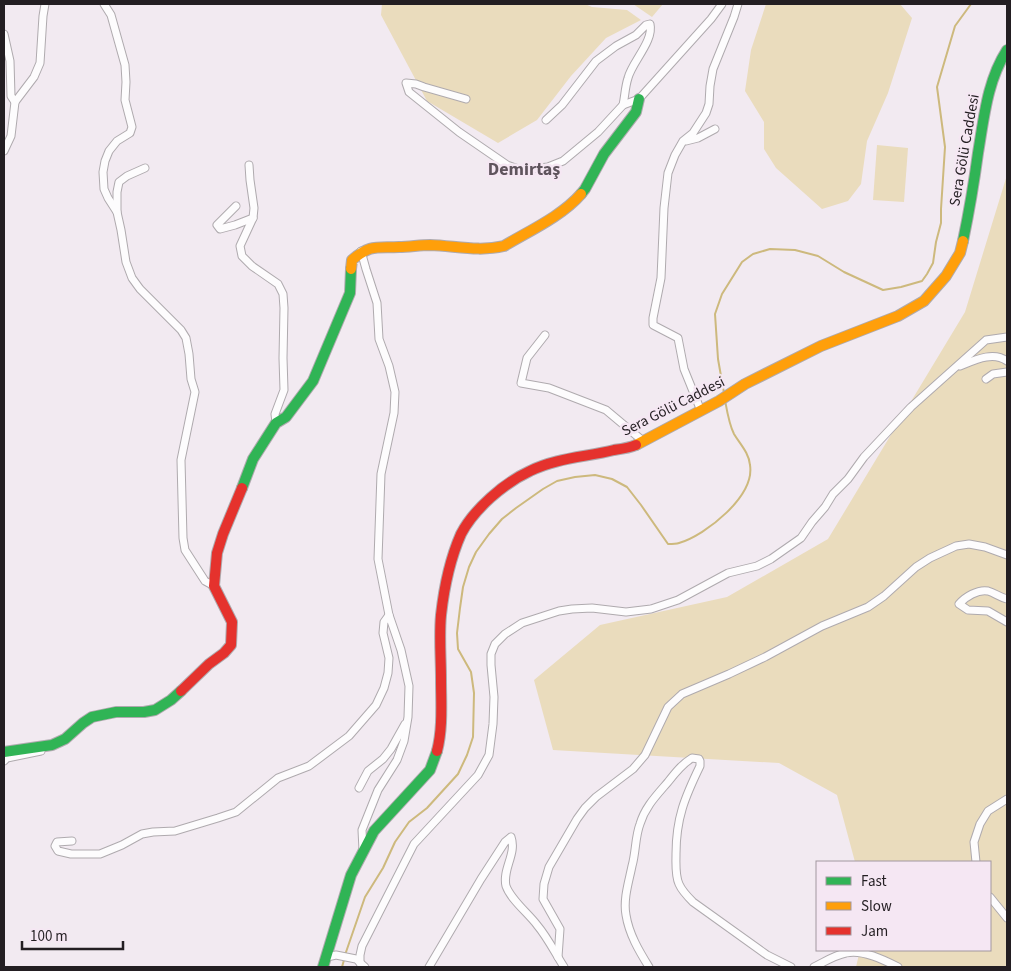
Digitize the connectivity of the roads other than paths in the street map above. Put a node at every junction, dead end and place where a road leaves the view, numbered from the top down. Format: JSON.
{"nodes":[{"id":1,"x":45,"y":4,"type":"edge"},
{"id":2,"x":104,"y":4,"type":"edge"},
{"id":3,"x":722,"y":4,"type":"edge"},
{"id":4,"x":738,"y":4,"type":"edge"},
{"id":5,"x":4,"y":34,"type":"edge"},
{"id":6,"x":1007,"y":50,"type":"edge"},
{"id":7,"x":466,"y":99,"type":"dead end"},
{"id":8,"x":639,"y":99,"type":"junction"},
{"id":9,"x":15,"y":102,"type":"junction"},
{"id":10,"x":623,"y":105,"type":"junction"},
{"id":11,"x":546,"y":120,"type":"dead end"},
{"id":12,"x":715,"y":129,"type":"dead end"},
{"id":13,"x":683,"y":141,"type":"junction"},
{"id":14,"x":4,"y":151,"type":"edge"},
{"id":15,"x":249,"y":165,"type":"dead end"},
{"id":16,"x":145,"y":168,"type":"dead end"},
{"id":17,"x":236,"y":206,"type":"dead end"},
{"id":18,"x":117,"y":212,"type":"junction"},
{"id":19,"x":254,"y":218,"type":"junction"},
{"id":20,"x":361,"y":251,"type":"junction"},
{"id":21,"x":545,"y":336,"type":"dead end"},
{"id":22,"x":1007,"y":337,"type":"edge"},
{"id":23,"x":1007,"y":361,"type":"edge"},
{"id":24,"x":955,"y":367,"type":"junction"},
{"id":25,"x":1007,"y":372,"type":"edge"},
{"id":26,"x":986,"y":379,"type":"dead end"},
{"id":27,"x":701,"y":411,"type":"junction"},
{"id":28,"x":276,"y":422,"type":"junction"},
{"id":29,"x":643,"y":441,"type":"junction"},
{"id":30,"x":1007,"y":555,"type":"edge"},
{"id":31,"x":214,"y":586,"type":"junction"},
{"id":32,"x":1007,"y":599,"type":"edge"},
{"id":33,"x":388,"y":616,"type":"junction"},
{"id":34,"x":1007,"y":622,"type":"edge"},
{"id":35,"x":408,"y":718,"type":"junction"},
{"id":36,"x":65,"y":739,"type":"junction"},
{"id":37,"x":4,"y":752,"type":"edge"},
{"id":38,"x":4,"y":760,"type":"edge"},
{"id":39,"x":359,"y":788,"type":"dead end"},
{"id":40,"x":1007,"y":799,"type":"edge"},
{"id":41,"x":72,"y":841,"type":"dead end"},
{"id":42,"x":363,"y":851,"type":"junction"},
{"id":43,"x":976,"y":861,"type":"edge"},
{"id":44,"x":991,"y":898,"type":"edge"},
{"id":45,"x":1007,"y":918,"type":"edge"},
{"id":46,"x":332,"y":956,"type":"junction"},
{"id":47,"x":558,"y":957,"type":"junction"},
{"id":48,"x":360,"y":963,"type":"edge"},
{"id":49,"x":323,"y":967,"type":"edge"},
{"id":50,"x":429,"y":967,"type":"edge"},
{"id":51,"x":564,"y":967,"type":"edge"},
{"id":52,"x":649,"y":967,"type":"edge"},
{"id":53,"x":791,"y":967,"type":"edge"},
{"id":54,"x":814,"y":967,"type":"edge"},
{"id":55,"x":898,"y":967,"type":"edge"}],
"edges":[{"from":1,"to":9,"type":"street"},
{"from":2,"to":18,"type":"street"},
{"from":3,"to":8,"type":"street"},
{"from":4,"to":13,"type":"street"},
{"from":5,"to":9,"type":"street"},
{"from":6,"to":27,"type":"main road","name":"Sera Gölü Caddesi"},
{"from":7,"to":10,"type":"street"},
{"from":8,"to":10,"type":"street"},
{"from":8,"to":20,"type":"main road"},
{"from":9,"to":14,"type":"street"},
{"from":10,"to":11,"type":"street"},
{"from":12,"to":13,"type":"street"},
{"from":13,"to":27,"type":"street"},
{"from":15,"to":19,"type":"street"},
{"from":16,"to":18,"type":"street"},
{"from":17,"to":19,"type":"street"},
{"from":18,"to":31,"type":"street"},
{"from":19,"to":28,"type":"street"},
{"from":20,"to":28,"type":"main road"},
{"from":20,"to":33,"type":"street"},
{"from":21,"to":29,"type":"street"},
{"from":22,"to":24,"type":"street"},
{"from":23,"to":24,"type":"street"},
{"from":24,"to":48,"type":"street"},
{"from":25,"to":26,"type":"street"},
{"from":27,"to":29,"type":"main road","name":"Sera Gölü Caddesi"},
{"from":28,"to":31,"type":"main road"},
{"from":29,"to":42,"type":"main road","name":"Sera Gölü Caddesi"},
{"from":30,"to":47,"type":"street"},
{"from":31,"to":36,"type":"main road"},
{"from":32,"to":34,"type":"street"},
{"from":33,"to":35,"type":"street"},
{"from":33,"to":41,"type":"street"},
{"from":35,"to":39,"type":"street"},
{"from":35,"to":42,"type":"street"},
{"from":36,"to":37,"type":"main road"},
{"from":36,"to":38,"type":"street"},
{"from":40,"to":43,"type":"street"},
{"from":42,"to":46,"type":"main road","name":"Sera Gölü Caddesi"},
{"from":44,"to":45,"type":"street"},
{"from":46,"to":48,"type":"street"},
{"from":46,"to":49,"type":"main road","name":"Sera Gölü Caddesi"},
{"from":47,"to":50,"type":"street"},
{"from":47,"to":51,"type":"street"},
{"from":52,"to":53,"type":"street"},
{"from":54,"to":55,"type":"street"}]}
